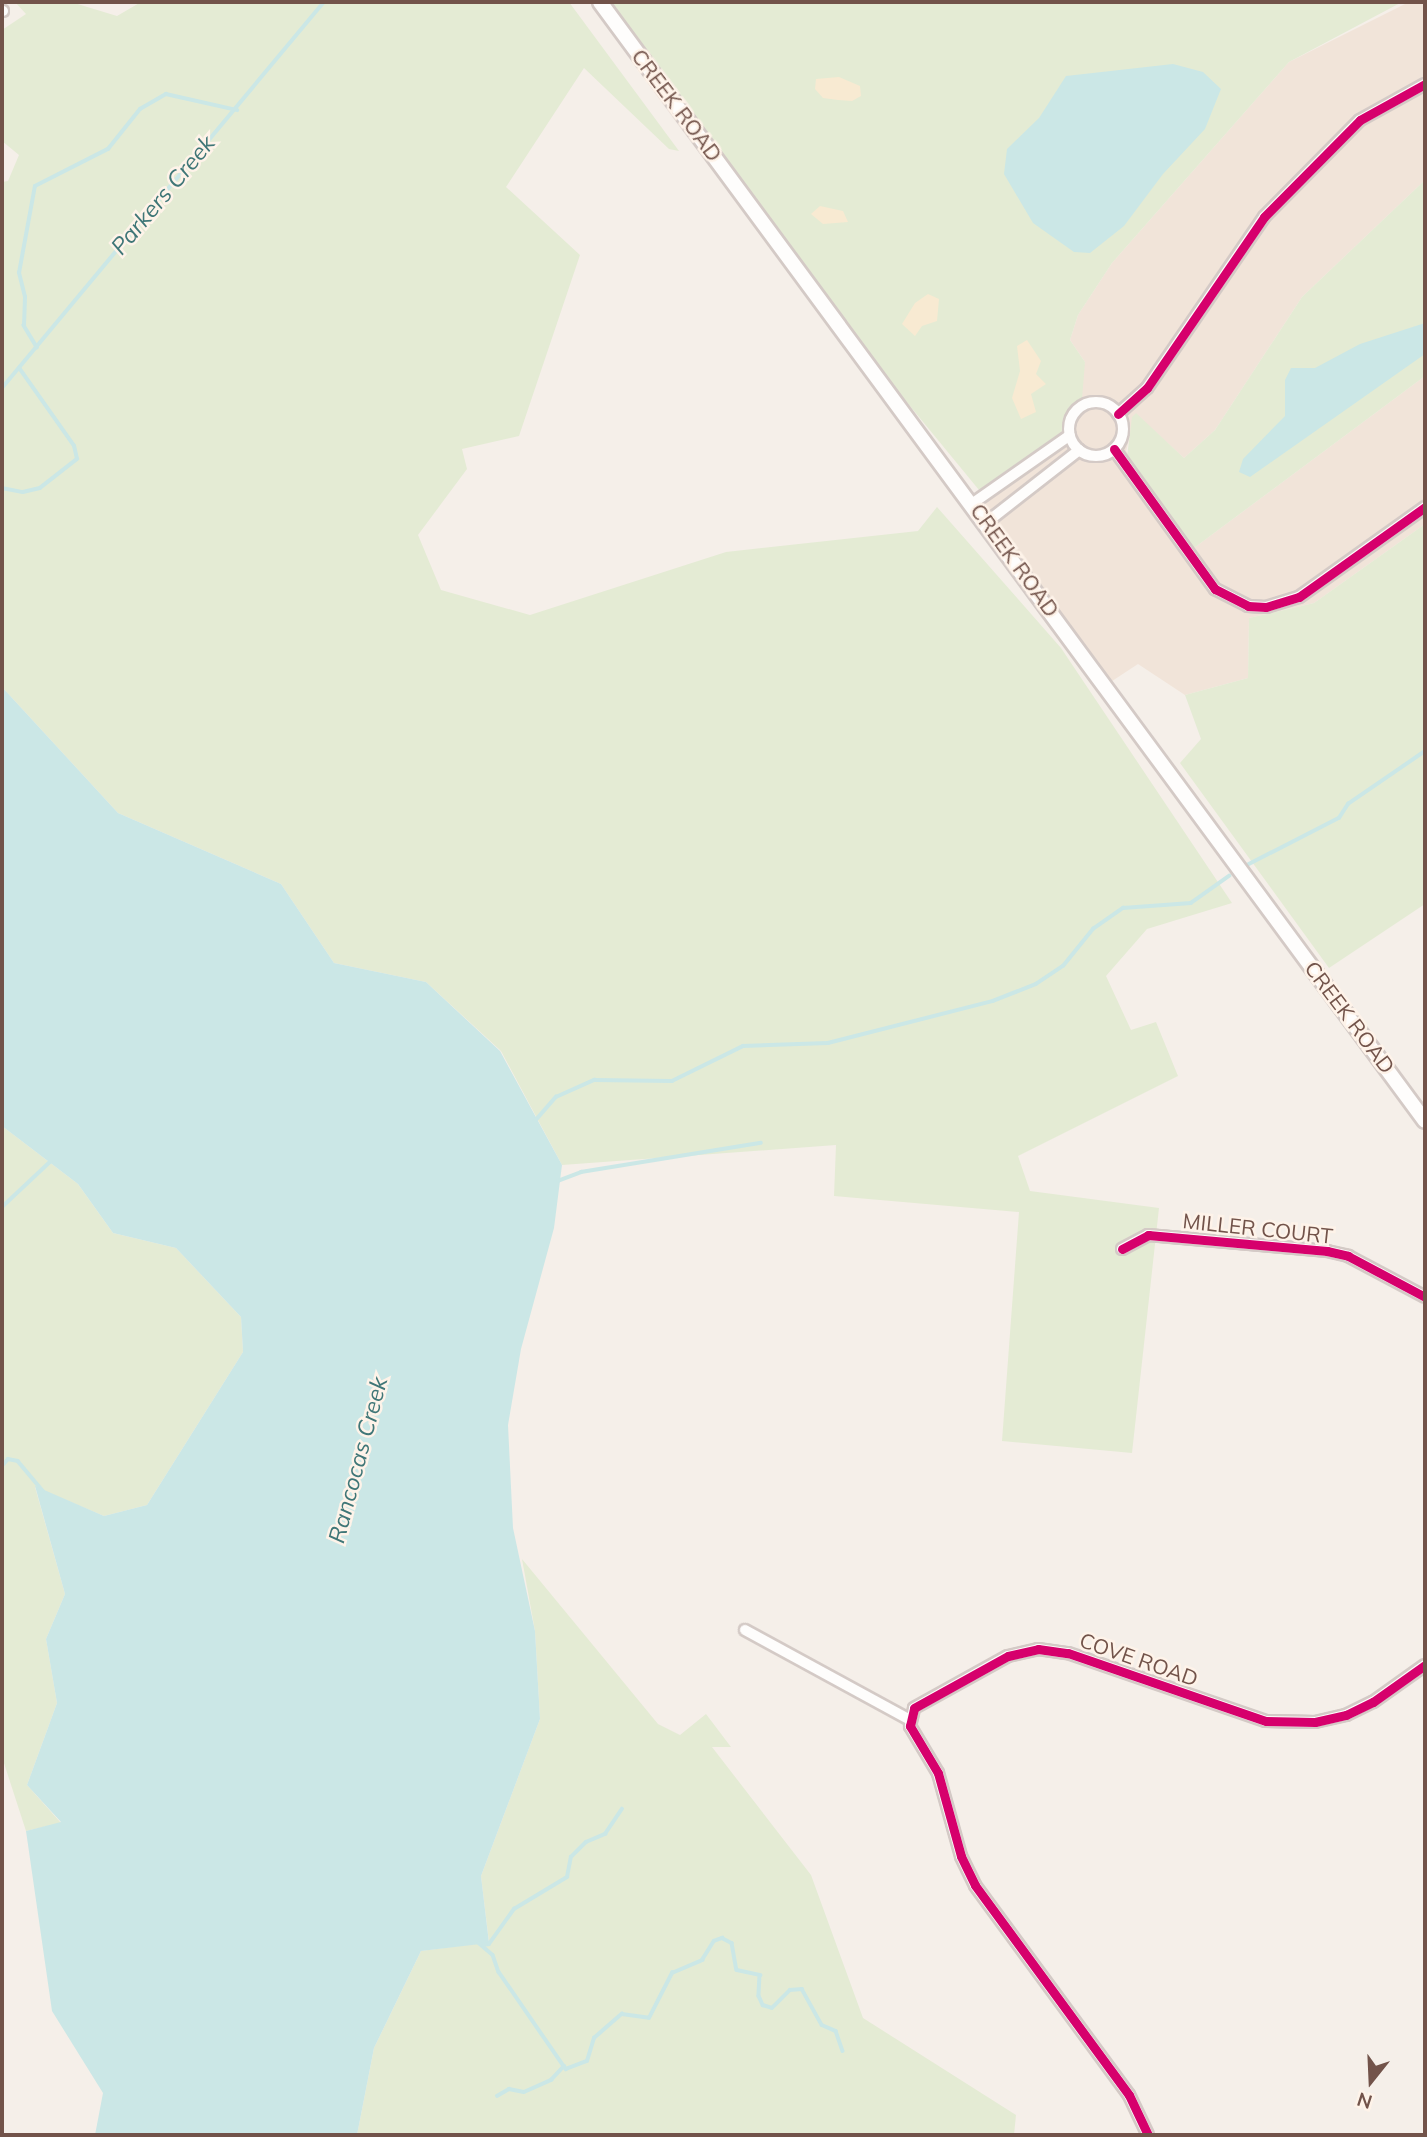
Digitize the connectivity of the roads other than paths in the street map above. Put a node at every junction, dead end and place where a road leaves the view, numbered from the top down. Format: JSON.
{"nodes":[{"id":1,"x":600,"y":2,"type":"edge"},
{"id":2,"x":1425,"y":84,"type":"edge"},
{"id":3,"x":1118,"y":414,"type":"junction"},
{"id":4,"x":1070,"y":435,"type":"junction"},
{"id":5,"x":1114,"y":449,"type":"junction"},
{"id":6,"x":1079,"y":450,"type":"junction"},
{"id":7,"x":973,"y":503,"type":"junction"},
{"id":8,"x":1425,"y":507,"type":"edge"},
{"id":9,"x":987,"y":522,"type":"junction"},
{"id":10,"x":1425,"y":1121,"type":"edge"},
{"id":11,"x":1122,"y":1250,"type":"dead end"},
{"id":12,"x":1425,"y":1297,"type":"edge"},
{"id":13,"x":745,"y":1630,"type":"dead end"},
{"id":14,"x":1425,"y":1665,"type":"edge"},
{"id":15,"x":908,"y":1719,"type":"junction"},
{"id":16,"x":1148,"y":2135,"type":"edge"}],
"edges":[{"from":1,"to":7,"type":"main road","name":"CREEK ROAD"},
{"from":2,"to":3,"type":"street"},
{"from":3,"to":4,"type":"street"},
{"from":3,"to":5,"type":"street"},
{"from":4,"to":6,"type":"street"},
{"from":4,"to":7,"type":"street"},
{"from":5,"to":6,"type":"street"},
{"from":5,"to":8,"type":"street"},
{"from":6,"to":9,"type":"street"},
{"from":7,"to":9,"type":"main road","name":"CREEK ROAD"},
{"from":9,"to":10,"type":"main road","name":"CREEK ROAD"},
{"from":11,"to":12,"type":"street","name":"MILLER COURT"},
{"from":13,"to":15,"type":"street"},
{"from":14,"to":15,"type":"street","name":"COVE ROAD"},
{"from":15,"to":16,"type":"street"}]}
